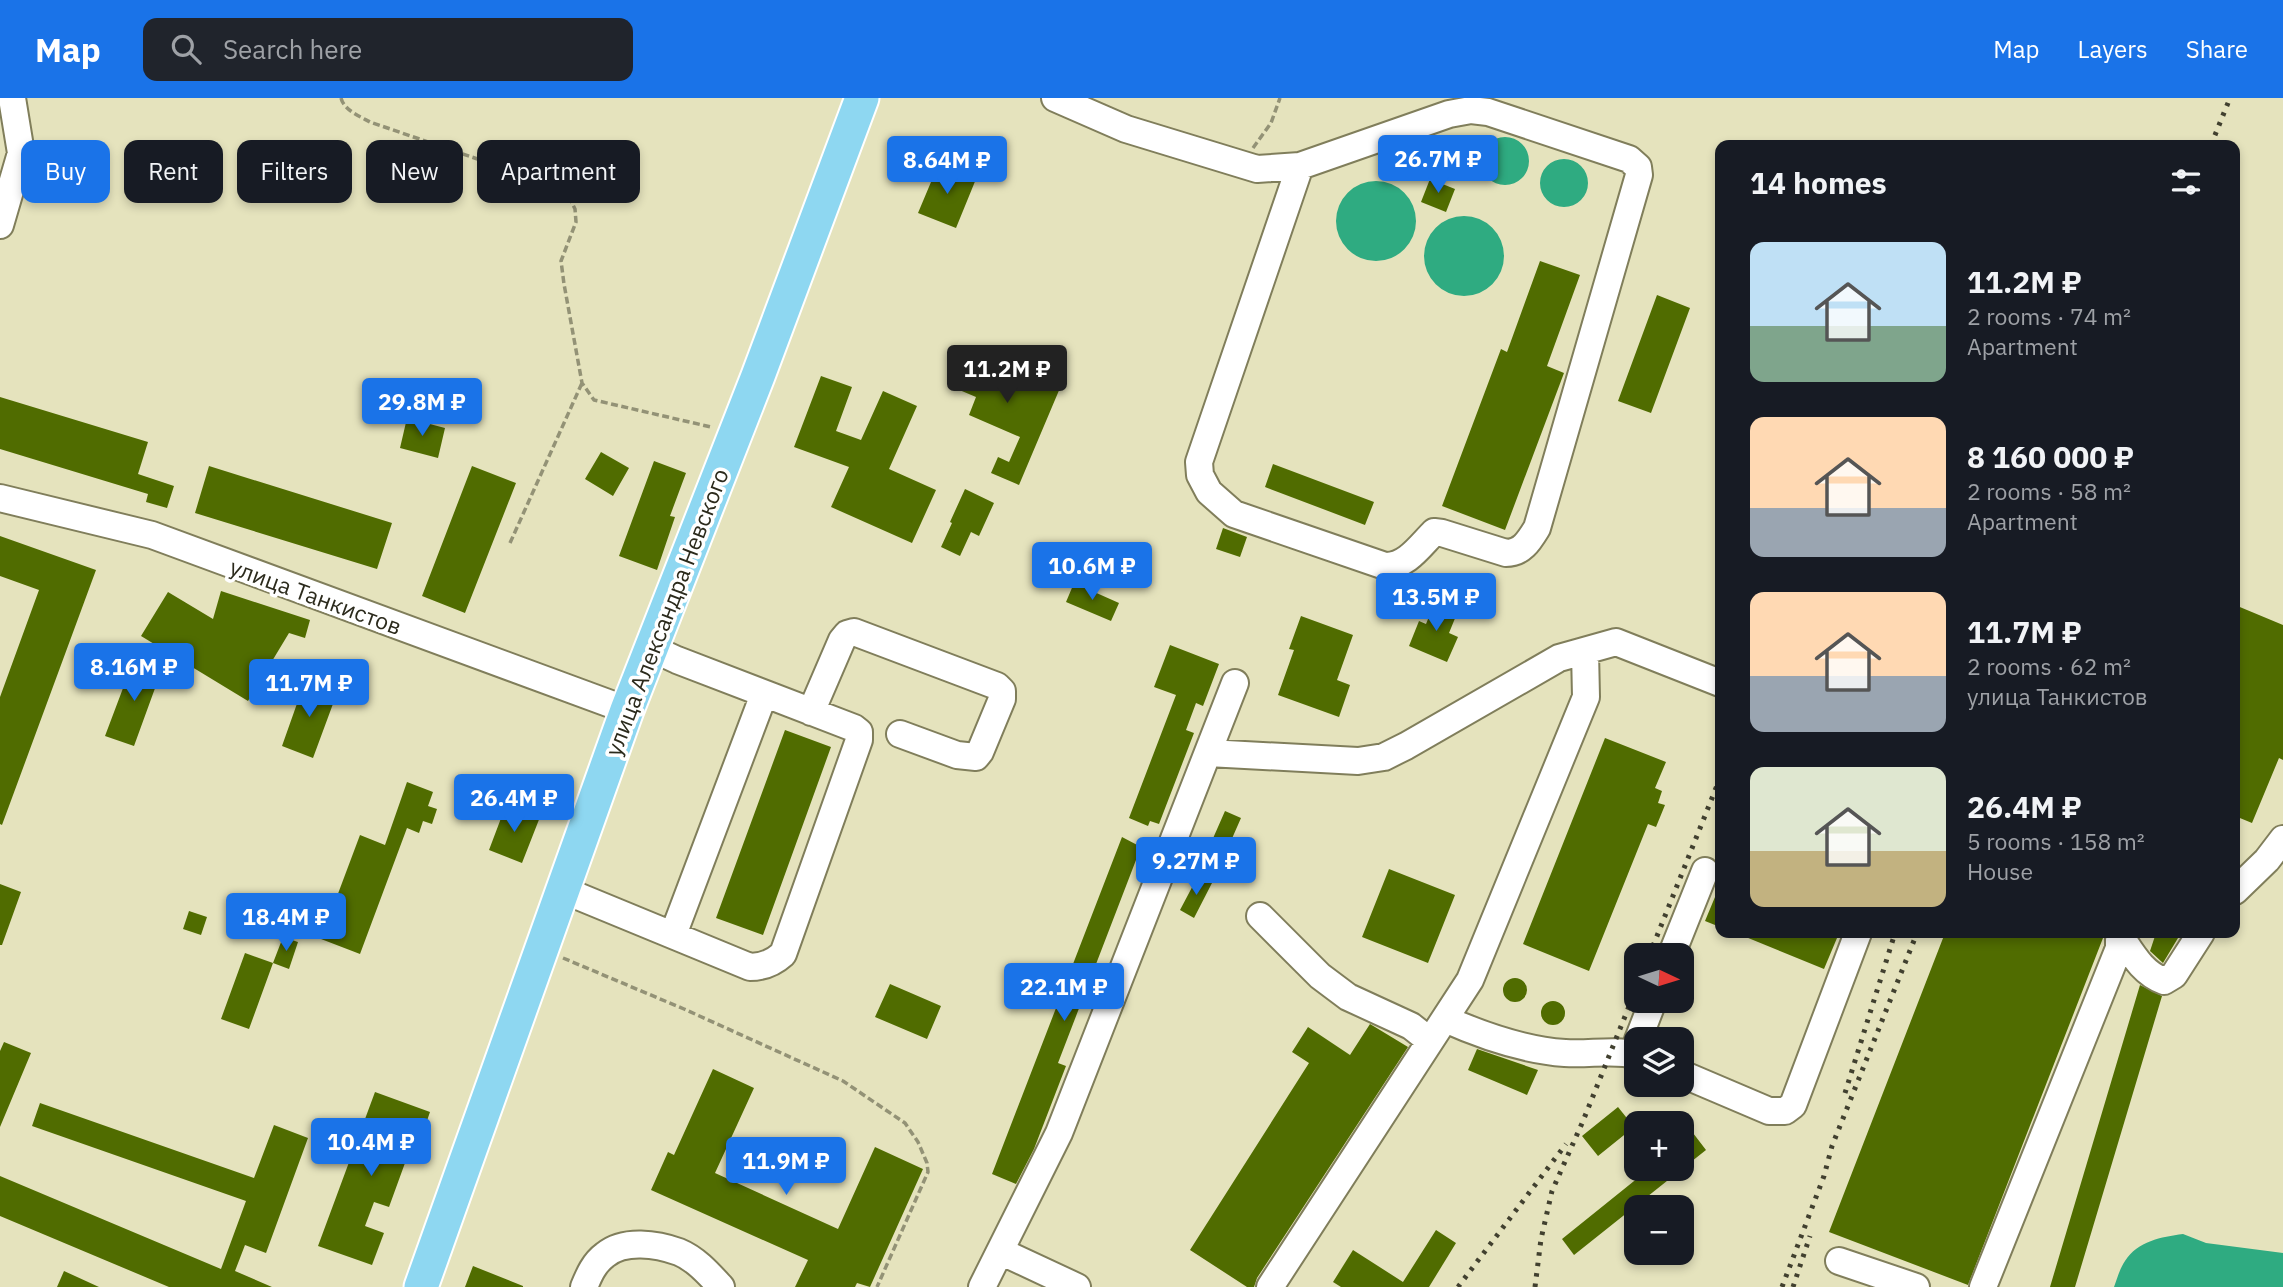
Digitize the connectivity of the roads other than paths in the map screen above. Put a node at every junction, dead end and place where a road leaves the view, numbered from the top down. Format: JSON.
{"nodes":[{"id":1,"x":12,"y":98,"type":"edge"},
{"id":2,"x":862,"y":98,"type":"edge"},
{"id":3,"x":1055,"y":98,"type":"edge"},
{"id":4,"x":1300,"y":166,"type":"junction"},
{"id":5,"x":0,"y":225,"type":"edge"},
{"id":6,"x":0,"y":498,"type":"edge"},
{"id":7,"x":651,"y":648,"type":"junction"},
{"id":8,"x":1585,"y":651,"type":"junction"},
{"id":9,"x":1715,"y":681,"type":"edge"},
{"id":10,"x":1235,"y":683,"type":"dead end"},
{"id":11,"x":764,"y":694,"type":"junction"},
{"id":12,"x":627,"y":710,"type":"junction"},
{"id":13,"x":811,"y":712,"type":"junction"},
{"id":14,"x":900,"y":734,"type":"dead end"},
{"id":15,"x":1208,"y":753,"type":"junction"},
{"id":16,"x":2283,"y":839,"type":"edge"},
{"id":17,"x":1704,"y":871,"type":"dead end"},
{"id":18,"x":2240,"y":886,"type":"edge"},
{"id":19,"x":563,"y":890,"type":"junction"},
{"id":20,"x":1260,"y":916,"type":"dead end"},
{"id":21,"x":673,"y":935,"type":"junction"},
{"id":22,"x":1856,"y":938,"type":"edge"},
{"id":23,"x":2119,"y":938,"type":"edge"},
{"id":24,"x":2122,"y":938,"type":"edge"},
{"id":25,"x":2198,"y":938,"type":"edge"},
{"id":26,"x":1676,"y":943,"type":"edge"},
{"id":27,"x":1445,"y":1019,"type":"junction"},
{"id":28,"x":1430,"y":1041,"type":"junction"},
{"id":29,"x":1624,"y":1049,"type":"edge"},
{"id":30,"x":1694,"y":1079,"type":"edge"},
{"id":31,"x":1000,"y":1251,"type":"junction"},
{"id":32,"x":1839,"y":1261,"type":"dead end"},
{"id":33,"x":421,"y":1287,"type":"edge"},
{"id":34,"x":584,"y":1287,"type":"edge"},
{"id":35,"x":721,"y":1287,"type":"edge"},
{"id":36,"x":982,"y":1287,"type":"edge"},
{"id":37,"x":1077,"y":1287,"type":"edge"},
{"id":38,"x":1269,"y":1287,"type":"edge"},
{"id":39,"x":1916,"y":1287,"type":"edge"},
{"id":40,"x":1983,"y":1287,"type":"edge"}],
"edges":[{"from":1,"to":5,"type":"street"},
{"from":2,"to":7,"type":"main road","name":"улица Александра Невского"},
{"from":3,"to":4,"type":"street"},
{"from":4,"to":4,"type":"street"},
{"from":6,"to":12,"type":"street","name":"улица Танкистов"},
{"from":7,"to":11,"type":"street"},
{"from":7,"to":12,"type":"main road","name":"улица Александра Невского"},
{"from":8,"to":9,"type":"street"},
{"from":8,"to":15,"type":"street"},
{"from":8,"to":27,"type":"street"},
{"from":10,"to":15,"type":"street"},
{"from":11,"to":13,"type":"street"},
{"from":11,"to":21,"type":"street"},
{"from":12,"to":19,"type":"main road","name":"улица Александра Невского"},
{"from":13,"to":14,"type":"street"},
{"from":13,"to":21,"type":"street"},
{"from":15,"to":31,"type":"street"},
{"from":16,"to":18,"type":"street"},
{"from":17,"to":26,"type":"street"},
{"from":19,"to":21,"type":"street"},
{"from":19,"to":33,"type":"main road","name":"улица Александра Невского"},
{"from":20,"to":28,"type":"street"},
{"from":22,"to":30,"type":"street"},
{"from":23,"to":40,"type":"street"},
{"from":24,"to":25,"type":"street"},
{"from":27,"to":28,"type":"street"},
{"from":27,"to":29,"type":"street"},
{"from":28,"to":38,"type":"street"},
{"from":31,"to":36,"type":"street"},
{"from":31,"to":37,"type":"street"},
{"from":32,"to":39,"type":"street"},
{"from":34,"to":35,"type":"street"}]}
